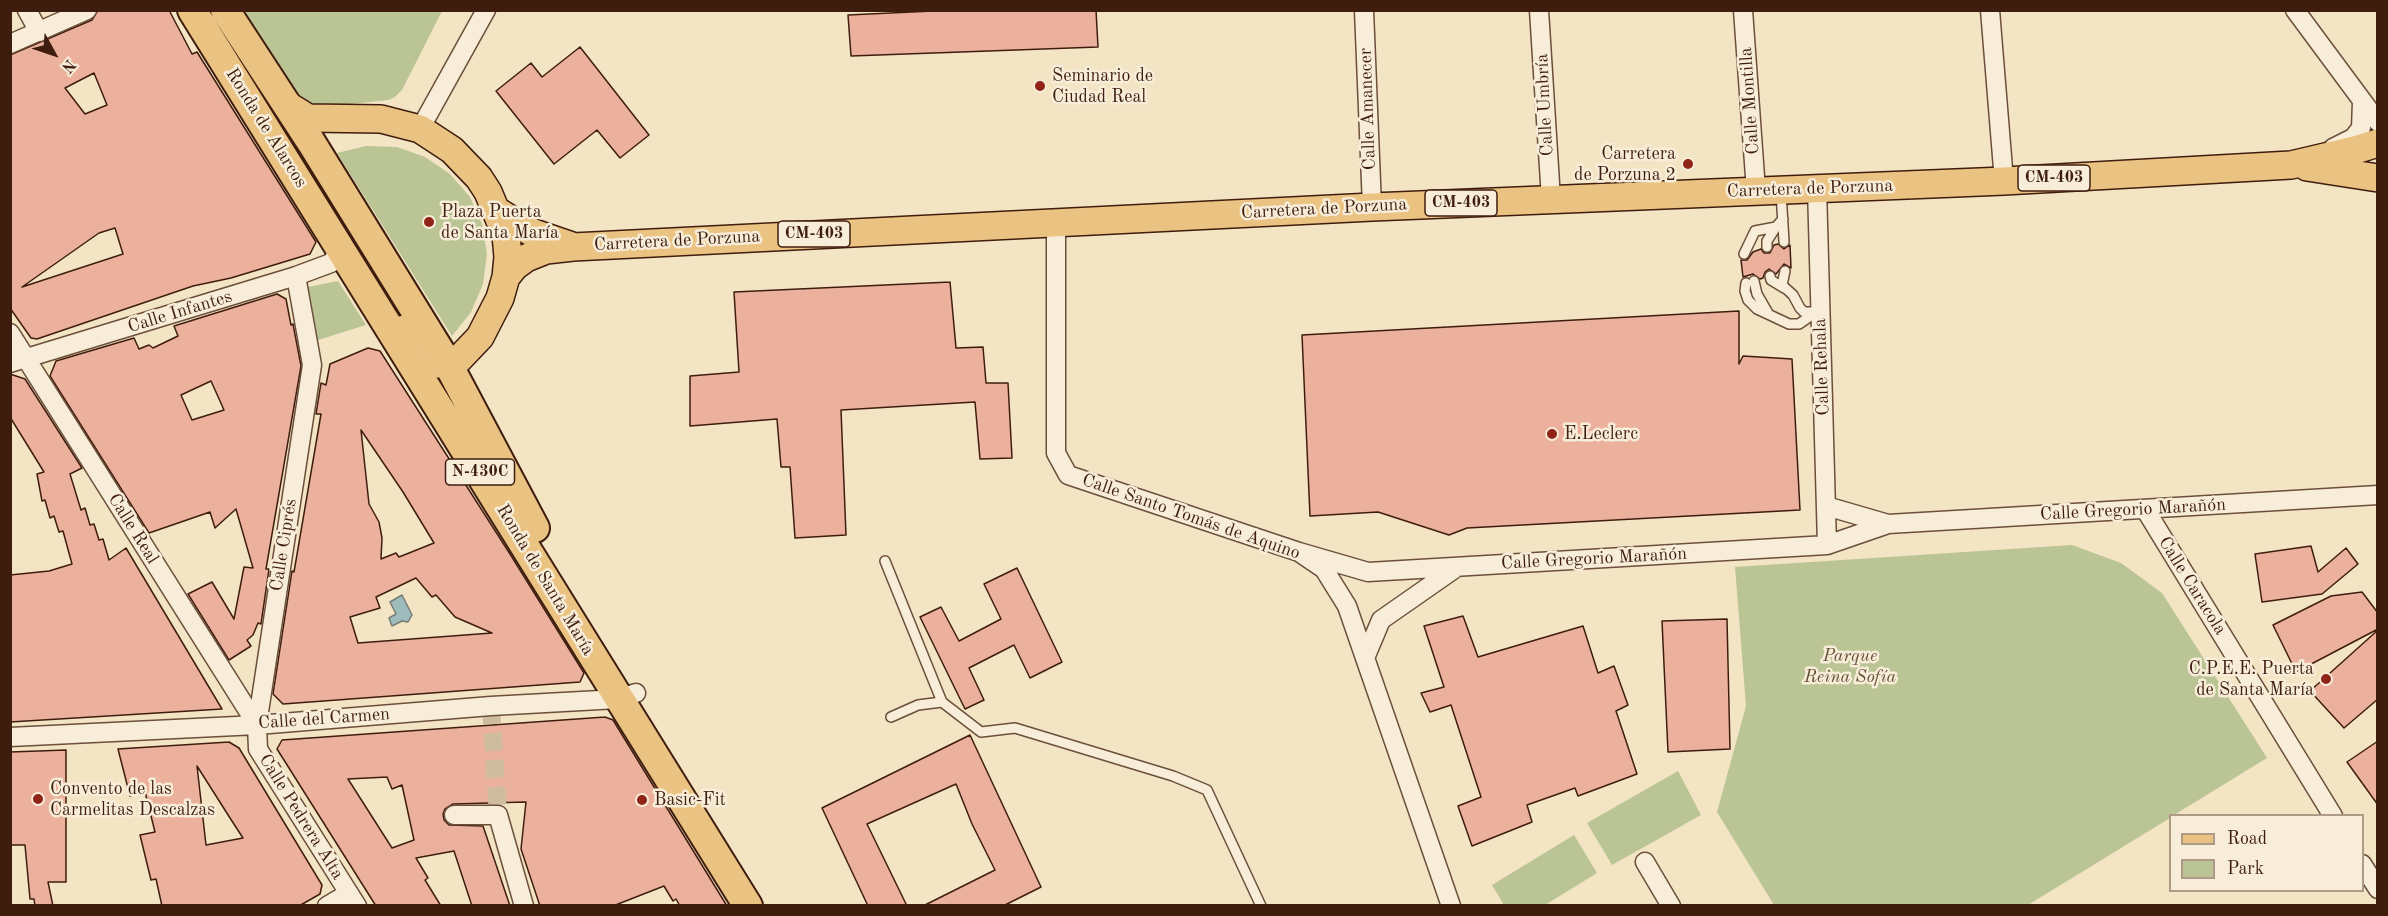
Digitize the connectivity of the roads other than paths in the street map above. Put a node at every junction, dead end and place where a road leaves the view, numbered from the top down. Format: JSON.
{"nodes":[{"id":1,"x":27,"y":10,"type":"edge"},
{"id":2,"x":87,"y":10,"type":"edge"},
{"id":3,"x":192,"y":10,"type":"edge"},
{"id":4,"x":225,"y":10,"type":"edge"},
{"id":5,"x":486,"y":10,"type":"edge"},
{"id":6,"x":1364,"y":10,"type":"edge"},
{"id":7,"x":1539,"y":10,"type":"edge"},
{"id":8,"x":1743,"y":10,"type":"edge"},
{"id":9,"x":1990,"y":10,"type":"edge"},
{"id":10,"x":2295,"y":10,"type":"edge"},
{"id":11,"x":39,"y":32,"type":"junction"},
{"id":12,"x":10,"y":44,"type":"edge"},
{"id":13,"x":2362,"y":102,"type":"junction"},
{"id":14,"x":287,"y":105,"type":"junction"},
{"id":15,"x":359,"y":120,"type":"junction"},
{"id":16,"x":2378,"y":122,"type":"edge"},
{"id":17,"x":420,"y":129,"type":"junction"},
{"id":18,"x":311,"y":142,"type":"junction"},
{"id":19,"x":2378,"y":143,"type":"edge"},
{"id":20,"x":2299,"y":163,"type":"junction"},
{"id":21,"x":297,"y":178,"type":"junction"},
{"id":22,"x":2378,"y":178,"type":"edge"},
{"id":23,"x":2004,"y":181,"type":"junction"},
{"id":24,"x":1817,"y":188,"type":"junction"},
{"id":25,"x":1769,"y":190,"type":"junction"},
{"id":26,"x":1551,"y":199,"type":"junction"},
{"id":27,"x":1372,"y":207,"type":"junction"},
{"id":28,"x":497,"y":211,"type":"junction"},
{"id":29,"x":1783,"y":219,"type":"junction"},
{"id":30,"x":1056,"y":222,"type":"junction"},
{"id":31,"x":1776,"y":227,"type":"junction"},
{"id":32,"x":1784,"y":242,"type":"dead end"},
{"id":33,"x":338,"y":247,"type":"junction"},
{"id":34,"x":573,"y":247,"type":"junction"},
{"id":35,"x":1767,"y":247,"type":"dead end"},
{"id":36,"x":1748,"y":250,"type":"dead end"},
{"id":37,"x":1785,"y":271,"type":"dead end"},
{"id":38,"x":296,"y":276,"type":"junction"},
{"id":39,"x":1770,"y":276,"type":"dead end"},
{"id":40,"x":506,"y":277,"type":"junction"},
{"id":41,"x":1750,"y":282,"type":"dead end"},
{"id":42,"x":1784,"y":288,"type":"junction"},
{"id":43,"x":1818,"y":310,"type":"junction"},
{"id":44,"x":10,"y":333,"type":"edge"},
{"id":45,"x":480,"y":337,"type":"junction"},
{"id":46,"x":18,"y":361,"type":"edge"},
{"id":47,"x":448,"y":364,"type":"junction"},
{"id":48,"x":468,"y":402,"type":"junction"},
{"id":49,"x":2378,"y":495,"type":"edge"},
{"id":50,"x":1826,"y":506,"type":"junction"},
{"id":51,"x":2145,"y":509,"type":"junction"},
{"id":52,"x":1888,"y":524,"type":"junction"},
{"id":53,"x":1827,"y":545,"type":"junction"},
{"id":54,"x":1299,"y":552,"type":"junction"},
{"id":55,"x":885,"y":561,"type":"dead end"},
{"id":56,"x":1457,"y":567,"type":"junction"},
{"id":57,"x":1365,"y":658,"type":"junction"},
{"id":58,"x":627,"y":696,"type":"junction"},
{"id":59,"x":942,"y":702,"type":"junction"},
{"id":60,"x":891,"y":717,"type":"dead end"},
{"id":61,"x":256,"y":725,"type":"junction"},
{"id":62,"x":10,"y":736,"type":"edge"},
{"id":63,"x":2331,"y":814,"type":"edge"},
{"id":64,"x":454,"y":815,"type":"dead end"},
{"id":65,"x":1645,"y":862,"type":"dead end"},
{"id":66,"x":2364,"y":867,"type":"edge"},
{"id":67,"x":2378,"y":889,"type":"edge"},
{"id":68,"x":353,"y":899,"type":"edge"},
{"id":69,"x":327,"y":906,"type":"edge"},
{"id":70,"x":524,"y":906,"type":"edge"},
{"id":71,"x":748,"y":906,"type":"edge"},
{"id":72,"x":767,"y":906,"type":"edge"},
{"id":73,"x":1261,"y":906,"type":"edge"},
{"id":74,"x":1451,"y":906,"type":"edge"},
{"id":75,"x":1671,"y":906,"type":"edge"}],
"edges":[{"from":1,"to":11,"type":"street"},
{"from":2,"to":11,"type":"street"},
{"from":3,"to":21,"type":"highway","name":"Ronda de Alarcos","number":"N-430C"},
{"from":4,"to":14,"type":"highway","name":"Ronda de Alarcos","number":"N-430C"},
{"from":5,"to":17,"type":"street"},
{"from":6,"to":27,"type":"street","name":"Calle Amanecer"},
{"from":7,"to":26,"type":"street","name":"Calle Umbría"},
{"from":8,"to":25,"type":"street","name":"Calle Montilla"},
{"from":9,"to":23,"type":"street"},
{"from":10,"to":13,"type":"street"},
{"from":11,"to":12,"type":"street"},
{"from":13,"to":16,"type":"street"},
{"from":13,"to":20,"type":"street"},
{"from":14,"to":15,"type":"main road"},
{"from":14,"to":18,"type":"highway","number":"N-430C"},
{"from":15,"to":17,"type":"main road"},
{"from":15,"to":18,"type":"main road"},
{"from":17,"to":28,"type":"main road"},
{"from":18,"to":21,"type":"main road"},
{"from":18,"to":47,"type":"highway","number":"N-430C"},
{"from":19,"to":20,"type":"main road","name":"Carretera de Porzuna","number":"CM-403"},
{"from":20,"to":22,"type":"main road","name":"Carretera de Porzuna","number":"CM-403"},
{"from":20,"to":23,"type":"main road","name":"Carretera de Porzuna","number":"CM-403"},
{"from":21,"to":33,"type":"highway","name":"Ronda de Alarcos","number":"N-430C"},
{"from":23,"to":24,"type":"main road","name":"Carretera de Porzuna","number":"CM-403"},
{"from":24,"to":25,"type":"main road","name":"Carretera de Porzuna","number":"CM-403"},
{"from":24,"to":43,"type":"street","name":"Calle Rehala"},
{"from":25,"to":26,"type":"main road","name":"Carretera de Porzuna","number":"CM-403"},
{"from":25,"to":29,"type":"lane"},
{"from":26,"to":27,"type":"main road","name":"Carretera de Porzuna","number":"CM-403"},
{"from":27,"to":30,"type":"main road","name":"Carretera de Porzuna","number":"CM-403"},
{"from":28,"to":34,"type":"main road"},
{"from":28,"to":40,"type":"main road"},
{"from":29,"to":31,"type":"lane"},
{"from":29,"to":32,"type":"lane"},
{"from":30,"to":34,"type":"main road","name":"Carretera de Porzuna","number":"CM-403"},
{"from":30,"to":54,"type":"street","name":"Calle Santo Tomás de Aquino"},
{"from":31,"to":35,"type":"lane"},
{"from":31,"to":36,"type":"lane"},
{"from":33,"to":38,"type":"street","name":"Calle Infantes"},
{"from":33,"to":47,"type":"main road"},
{"from":33,"to":58,"type":"highway","name":"Ronda de Santa María","number":"N-430C"},
{"from":34,"to":40,"type":"main road","name":"Carretera de Porzuna"},
{"from":37,"to":42,"type":"lane"},
{"from":38,"to":46,"type":"street","name":"Calle Infantes"},
{"from":38,"to":61,"type":"street","name":"Calle Ciprés"},
{"from":39,"to":42,"type":"lane"},
{"from":40,"to":45,"type":"main road"},
{"from":41,"to":43,"type":"lane"},
{"from":42,"to":43,"type":"lane"},
{"from":43,"to":50,"type":"street","name":"Calle Rehala"},
{"from":44,"to":46,"type":"street","name":"Calle Real"},
{"from":45,"to":47,"type":"main road"},
{"from":45,"to":48,"type":"main road"},
{"from":46,"to":61,"type":"street","name":"Calle Real"},
{"from":47,"to":48,"type":"highway","name":"Ronda de Santa María","number":"N-430C"},
{"from":48,"to":58,"type":"highway","name":"Ronda de Santa María","number":"N-430C"},
{"from":49,"to":51,"type":"street","name":"Calle Gregorio Marañón"},
{"from":50,"to":52,"type":"street","name":"Calle Gregorio Marañón"},
{"from":50,"to":53,"type":"street","name":"Calle Rehala"},
{"from":51,"to":52,"type":"street","name":"Calle Gregorio Marañón"},
{"from":51,"to":63,"type":"street","name":"Calle Caracola"},
{"from":52,"to":53,"type":"street","name":"Calle Gregorio Marañón"},
{"from":53,"to":56,"type":"street","name":"Calle Gregorio Marañón"},
{"from":54,"to":56,"type":"street","name":"Calle Gregorio Marañón"},
{"from":54,"to":57,"type":"street","name":"Calle Santo Tomás de Aquino"},
{"from":55,"to":59,"type":"lane"},
{"from":56,"to":57,"type":"street"},
{"from":57,"to":74,"type":"street","name":"Calle Santo Tomás de Aquino"},
{"from":58,"to":61,"type":"street","name":"Calle del Carmen"},
{"from":58,"to":71,"type":"highway","number":"N-430C"},
{"from":58,"to":72,"type":"highway","number":"N-430C"},
{"from":59,"to":60,"type":"lane"},
{"from":59,"to":73,"type":"lane"},
{"from":61,"to":62,"type":"street","name":"Calle del Carmen"},
{"from":61,"to":68,"type":"street","name":"Calle Pedrera Alta"},
{"from":64,"to":70,"type":"street"},
{"from":65,"to":75,"type":"street"},
{"from":66,"to":67,"type":"street"},
{"from":68,"to":69,"type":"street"}]}
